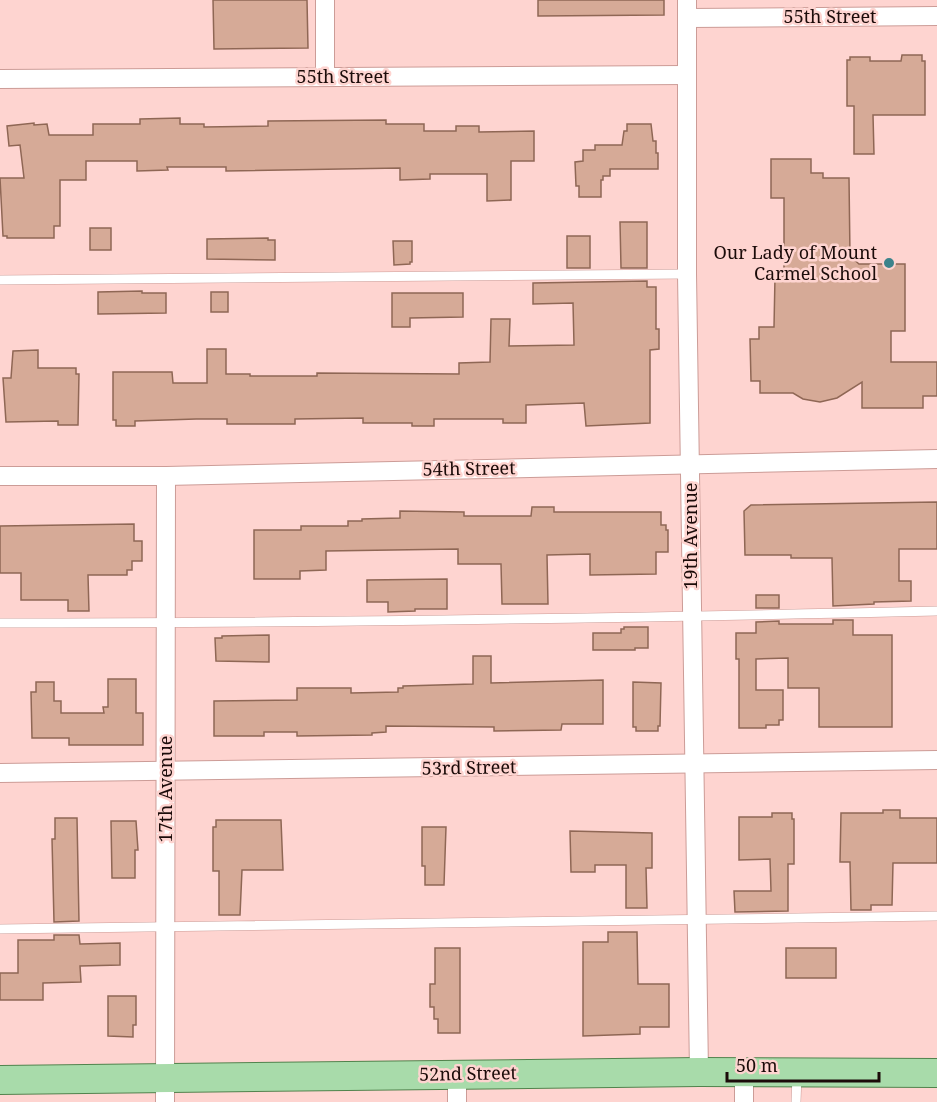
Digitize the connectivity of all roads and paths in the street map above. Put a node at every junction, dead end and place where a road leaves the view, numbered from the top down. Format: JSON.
{"nodes":[{"id":1,"x":325,"y":0,"type":"edge"},
{"id":2,"x":688,"y":9,"type":"edge"},
{"id":3,"x":937,"y":16,"type":"edge"},
{"id":4,"x":686,"y":75,"type":"junction"},
{"id":5,"x":325,"y":77,"type":"junction"},
{"id":6,"x":0,"y":79,"type":"edge"},
{"id":7,"x":687,"y":274,"type":"junction"},
{"id":8,"x":0,"y":280,"type":"edge"},
{"id":9,"x":937,"y":459,"type":"edge"},
{"id":10,"x":690,"y":464,"type":"junction"},
{"id":11,"x":0,"y":476,"type":"edge"},
{"id":12,"x":166,"y":476,"type":"junction"},
{"id":13,"x":937,"y":611,"type":"edge"},
{"id":14,"x":691,"y":617,"type":"junction"},
{"id":15,"x":0,"y":623,"type":"edge"},
{"id":16,"x":166,"y":623,"type":"junction"},
{"id":17,"x":937,"y":760,"type":"edge"},
{"id":18,"x":694,"y":765,"type":"junction"},
{"id":19,"x":166,"y":771,"type":"junction"},
{"id":20,"x":0,"y":773,"type":"edge"},
{"id":21,"x":937,"y":916,"type":"edge"},
{"id":22,"x":696,"y":918,"type":"junction"},
{"id":23,"x":165,"y":927,"type":"junction"},
{"id":24,"x":0,"y":929,"type":"edge"},
{"id":25,"x":699,"y":1072,"type":"junction"},
{"id":26,"x":744,"y":1073,"type":"junction"},
{"id":27,"x":797,"y":1073,"type":"junction"},
{"id":28,"x":937,"y":1073,"type":"edge"},
{"id":29,"x":456,"y":1074,"type":"junction"},
{"id":30,"x":0,"y":1080,"type":"edge"},
{"id":31,"x":165,"y":1090,"type":"edge"},
{"id":32,"x":457,"y":1102,"type":"edge"},
{"id":33,"x":744,"y":1102,"type":"edge"},
{"id":34,"x":796,"y":1102,"type":"edge"}],
"edges":[{"from":1,"to":5,"type":"street"},
{"from":2,"to":3,"type":"street","name":"55th Street"},
{"from":2,"to":4,"type":"street","name":"19th Avenue"},
{"from":4,"to":5,"type":"street","name":"55th Street"},
{"from":4,"to":7,"type":"street","name":"19th Avenue"},
{"from":5,"to":6,"type":"street","name":"55th Street"},
{"from":7,"to":8,"type":"lane"},
{"from":7,"to":10,"type":"street","name":"19th Avenue"},
{"from":9,"to":10,"type":"street","name":"54th Street"},
{"from":10,"to":12,"type":"street","name":"54th Street"},
{"from":10,"to":14,"type":"street","name":"19th Avenue"},
{"from":11,"to":12,"type":"street","name":"54th Street"},
{"from":12,"to":16,"type":"street","name":"17th Avenue"},
{"from":13,"to":14,"type":"lane"},
{"from":14,"to":16,"type":"lane"},
{"from":14,"to":18,"type":"street","name":"19th Avenue"},
{"from":15,"to":16,"type":"lane"},
{"from":16,"to":19,"type":"street","name":"17th Avenue"},
{"from":17,"to":18,"type":"street","name":"53rd Street"},
{"from":18,"to":19,"type":"street","name":"53rd Street"},
{"from":18,"to":22,"type":"street","name":"19th Avenue"},
{"from":19,"to":20,"type":"street","name":"53rd Street"},
{"from":19,"to":23,"type":"street","name":"17th Avenue"},
{"from":21,"to":22,"type":"lane"},
{"from":22,"to":23,"type":"lane"},
{"from":22,"to":25,"type":"street","name":"19th Avenue"},
{"from":23,"to":24,"type":"lane"},
{"from":23,"to":31,"type":"street","name":"17th Avenue"},
{"from":25,"to":26,"type":"main road","name":"52nd Street"},
{"from":25,"to":29,"type":"main road","name":"52nd Street"},
{"from":26,"to":27,"type":"main road","name":"52nd Street"},
{"from":26,"to":33,"type":"street"},
{"from":27,"to":28,"type":"main road","name":"52nd Street"},
{"from":27,"to":34,"type":"lane"},
{"from":29,"to":31,"type":"main road","name":"52nd Street"},
{"from":29,"to":32,"type":"street"},
{"from":30,"to":31,"type":"main road","name":"52nd Street"}]}
